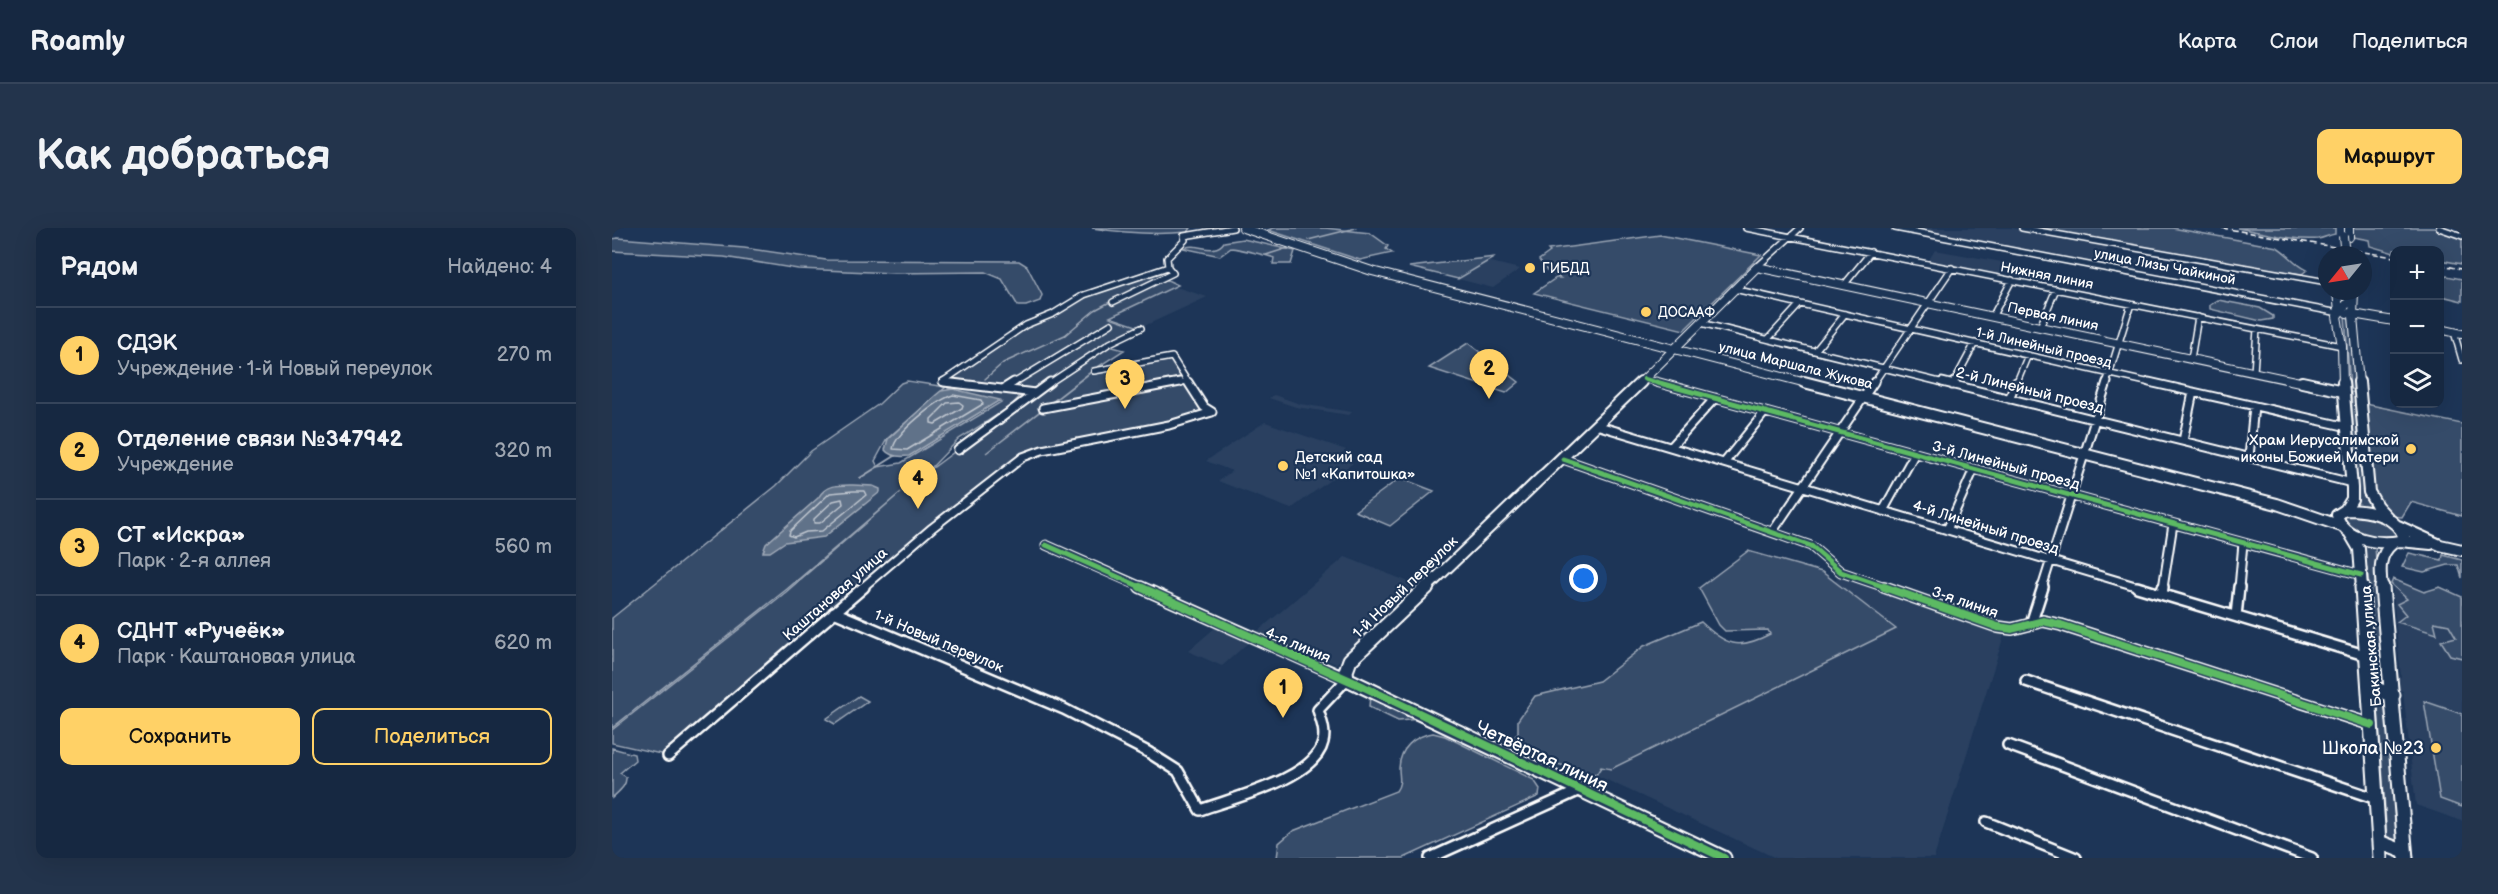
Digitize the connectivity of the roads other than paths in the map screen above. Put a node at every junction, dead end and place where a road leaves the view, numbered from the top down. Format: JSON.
{"nodes":[{"id":1,"x":1233,"y":228,"type":"edge"},
{"id":2,"x":1243,"y":228,"type":"edge"},
{"id":3,"x":1256,"y":228,"type":"edge"},
{"id":4,"x":1746,"y":228,"type":"edge"},
{"id":5,"x":1800,"y":228,"type":"edge"},
{"id":6,"x":1895,"y":228,"type":"edge"},
{"id":7,"x":2022,"y":228,"type":"edge"},
{"id":8,"x":2343,"y":228,"type":"edge"},
{"id":9,"x":2349,"y":228,"type":"edge"},
{"id":10,"x":2439,"y":228,"type":"edge"},
{"id":11,"x":1791,"y":236,"type":"junction"},
{"id":12,"x":2462,"y":236,"type":"edge"},
{"id":13,"x":2346,"y":237,"type":"junction"},
{"id":14,"x":2346,"y":246,"type":"edge"},
{"id":15,"x":2348,"y":246,"type":"edge"},
{"id":16,"x":1871,"y":252,"type":"junction"},
{"id":17,"x":1168,"y":267,"type":"junction"},
{"id":18,"x":1757,"y":267,"type":"junction"},
{"id":19,"x":1952,"y":268,"type":"junction"},
{"id":20,"x":2012,"y":280,"type":"junction"},
{"id":21,"x":2318,"y":280,"type":"edge"},
{"id":22,"x":1844,"y":285,"type":"junction"},
{"id":23,"x":1734,"y":289,"type":"junction"},
{"id":24,"x":2056,"y":289,"type":"junction"},
{"id":25,"x":1464,"y":291,"type":"junction"},
{"id":26,"x":2351,"y":300,"type":"edge"},
{"id":27,"x":2353,"y":300,"type":"edge"},
{"id":28,"x":2339,"y":301,"type":"joint"},
{"id":29,"x":1113,"y":302,"type":"dead end"},
{"id":30,"x":1928,"y":303,"type":"junction"},
{"id":31,"x":1800,"y":304,"type":"junction"},
{"id":32,"x":2131,"y":304,"type":"junction"},
{"id":33,"x":2353,"y":307,"type":"junction"},
{"id":34,"x":2339,"y":313,"type":"junction"},
{"id":35,"x":1845,"y":314,"type":"junction"},
{"id":36,"x":1992,"y":317,"type":"junction"},
{"id":37,"x":2198,"y":317,"type":"junction"},
{"id":38,"x":2390,"y":320,"type":"edge"},
{"id":39,"x":1701,"y":323,"type":"junction"},
{"id":40,"x":1111,"y":324,"type":"dead end"},
{"id":41,"x":2040,"y":327,"type":"junction"},
{"id":42,"x":1141,"y":328,"type":"dead end"},
{"id":43,"x":1911,"y":329,"type":"junction"},
{"id":44,"x":2257,"y":329,"type":"junction"},
{"id":45,"x":2455,"y":332,"type":"edge"},
{"id":46,"x":1768,"y":339,"type":"junction"},
{"id":47,"x":1975,"y":344,"type":"junction"},
{"id":48,"x":2119,"y":344,"type":"junction"},
{"id":49,"x":2342,"y":346,"type":"junction"},
{"id":50,"x":1678,"y":347,"type":"junction"},
{"id":51,"x":1815,"y":351,"type":"junction"},
{"id":52,"x":2028,"y":355,"type":"junction"},
{"id":53,"x":2191,"y":359,"type":"junction"},
{"id":54,"x":2462,"y":360,"type":"edge"},
{"id":55,"x":1884,"y":368,"type":"junction"},
{"id":56,"x":1094,"y":371,"type":"dead end"},
{"id":57,"x":2254,"y":372,"type":"junction"},
{"id":58,"x":2109,"y":374,"type":"junction"},
{"id":59,"x":1644,"y":379,"type":"junction"},
{"id":60,"x":1187,"y":381,"type":"junction"},
{"id":61,"x":1952,"y":385,"type":"junction"},
{"id":62,"x":1004,"y":389,"type":"junction"},
{"id":63,"x":2193,"y":392,"type":"junction"},
{"id":64,"x":2343,"y":392,"type":"junction"},
{"id":65,"x":1035,"y":393,"type":"junction"},
{"id":66,"x":1715,"y":398,"type":"junction"},
{"id":67,"x":1864,"y":398,"type":"junction"},
{"id":68,"x":2009,"y":399,"type":"junction"},
{"id":69,"x":2254,"y":406,"type":"junction"},
{"id":70,"x":1043,"y":408,"type":"dead end"},
{"id":71,"x":1765,"y":412,"type":"junction"},
{"id":72,"x":2095,"y":420,"type":"junction"},
{"id":73,"x":1596,"y":425,"type":"junction"},
{"id":74,"x":2348,"y":427,"type":"junction"},
{"id":75,"x":1840,"y":433,"type":"junction"},
{"id":76,"x":2183,"y":441,"type":"junction"},
{"id":77,"x":1671,"y":447,"type":"junction"},
{"id":78,"x":958,"y":450,"type":"dead end"},
{"id":79,"x":1915,"y":453,"type":"junction"},
{"id":80,"x":2084,"y":455,"type":"junction"},
{"id":81,"x":2249,"y":457,"type":"junction"},
{"id":82,"x":1563,"y":459,"type":"junction"},
{"id":83,"x":1724,"y":463,"type":"junction"},
{"id":84,"x":1974,"y":469,"type":"junction"},
{"id":85,"x":2352,"y":483,"type":"junction"},
{"id":86,"x":1803,"y":487,"type":"junction"},
{"id":87,"x":2071,"y":495,"type":"junction"},
{"id":88,"x":2345,"y":510,"type":"junction"},
{"id":89,"x":1882,"y":511,"type":"junction"},
{"id":90,"x":2394,"y":523,"type":"junction"},
{"id":91,"x":2173,"y":524,"type":"junction"},
{"id":92,"x":2345,"y":529,"type":"junction"},
{"id":93,"x":1947,"y":530,"type":"junction"},
{"id":94,"x":1773,"y":531,"type":"junction"},
{"id":95,"x":2397,"y":542,"type":"junction"},
{"id":96,"x":2243,"y":543,"type":"junction"},
{"id":97,"x":1046,"y":545,"type":"dead end"},
{"id":98,"x":2440,"y":545,"type":"junction"},
{"id":99,"x":2462,"y":550,"type":"edge"},
{"id":100,"x":2050,"y":561,"type":"junction"},
{"id":101,"x":2361,"y":575,"type":"junction"},
{"id":102,"x":2162,"y":594,"type":"junction"},
{"id":103,"x":834,"y":612,"type":"junction"},
{"id":104,"x":2236,"y":616,"type":"junction"},
{"id":105,"x":2031,"y":624,"type":"junction"},
{"id":106,"x":2368,"y":656,"type":"junction"},
{"id":107,"x":1347,"y":679,"type":"junction"},
{"id":108,"x":2026,"y":681,"type":"dead end"},
{"id":109,"x":2370,"y":687,"type":"junction"},
{"id":110,"x":2393,"y":695,"type":"junction"},
{"id":111,"x":2372,"y":725,"type":"junction"},
{"id":112,"x":2008,"y":745,"type":"dead end"},
{"id":113,"x":668,"y":756,"type":"dead end"},
{"id":114,"x":1580,"y":790,"type":"junction"},
{"id":115,"x":2377,"y":800,"type":"junction"},
{"id":116,"x":1986,"y":822,"type":"dead end"},
{"id":117,"x":2379,"y":842,"type":"junction"},
{"id":118,"x":2406,"y":855,"type":"edge"},
{"id":119,"x":1430,"y":858,"type":"edge"},
{"id":120,"x":1725,"y":858,"type":"edge"},
{"id":121,"x":2076,"y":858,"type":"edge"},
{"id":122,"x":2312,"y":858,"type":"edge"},
{"id":123,"x":2380,"y":858,"type":"edge"}],
"edges":[{"from":1,"to":17,"type":"street"},
{"from":2,"to":25,"type":"main road","name":"улица Маршала Жукова"},
{"from":3,"to":25,"type":"main road","name":"улица Маршала Жукова"},
{"from":4,"to":11,"type":"street","name":"Нижняя линия"},
{"from":5,"to":11,"type":"street"},
{"from":6,"to":34,"type":"street","name":"улица Лизы Чайкиной"},
{"from":7,"to":21,"type":"street"},
{"from":8,"to":13,"type":"main road"},
{"from":9,"to":13,"type":"main road"},
{"from":10,"to":12,"type":"street"},
{"from":11,"to":16,"type":"street","name":"Нижняя линия"},
{"from":11,"to":18,"type":"street"},
{"from":13,"to":14,"type":"main road","bridge":true},
{"from":13,"to":15,"type":"main road"},
{"from":16,"to":19,"type":"street","name":"Нижняя линия"},
{"from":16,"to":22,"type":"street"},
{"from":17,"to":29,"type":"street"},
{"from":17,"to":62,"type":"street"},
{"from":18,"to":22,"type":"main road","name":"Первая линия"},
{"from":18,"to":23,"type":"main road","name":"1-й Новый переулок"},
{"from":19,"to":20,"type":"street","name":"Нижняя линия"},
{"from":19,"to":30,"type":"street"},
{"from":20,"to":24,"type":"street","name":"Нижняя линия"},
{"from":20,"to":36,"type":"street"},
{"from":22,"to":30,"type":"main road","name":"Первая линия"},
{"from":23,"to":31,"type":"street","name":"1-й Линейный проезд"},
{"from":23,"to":39,"type":"main road","name":"1-й Новый переулок"},
{"from":24,"to":32,"type":"street","name":"Нижняя линия"},
{"from":24,"to":41,"type":"street"},
{"from":25,"to":50,"type":"main road","name":"улица Маршала Жукова"},
{"from":26,"to":33,"type":"main road"},
{"from":27,"to":33,"type":"main road"},
{"from":28,"to":33,"type":"street"},
{"from":28,"to":34,"type":"main road"},
{"from":30,"to":36,"type":"main road","name":"Первая линия"},
{"from":30,"to":43,"type":"street"},
{"from":31,"to":35,"type":"street","name":"1-й Линейный проезд"},
{"from":31,"to":46,"type":"street"},
{"from":32,"to":37,"type":"street","name":"Нижняя линия"},
{"from":32,"to":48,"type":"street"},
{"from":33,"to":34,"type":"main road","name":"улица Лизы Чайкиной"},
{"from":33,"to":38,"type":"main road","name":"улица Лизы Чайкиной"},
{"from":33,"to":90,"type":"main road"},
{"from":34,"to":49,"type":"main road"},
{"from":35,"to":43,"type":"street","name":"1-й Линейный проезд"},
{"from":35,"to":51,"type":"street"},
{"from":36,"to":41,"type":"main road","name":"Первая линия"},
{"from":37,"to":44,"type":"street","name":"Нижняя линия"},
{"from":37,"to":53,"type":"street"},
{"from":39,"to":46,"type":"street","name":"2-й Линейный проезд"},
{"from":39,"to":50,"type":"main road","name":"1-й Новый переулок"},
{"from":40,"to":62,"type":"street"},
{"from":41,"to":48,"type":"main road","name":"Первая линия"},
{"from":42,"to":65,"type":"street"},
{"from":43,"to":47,"type":"street","name":"1-й Линейный проезд"},
{"from":43,"to":55,"type":"street"},
{"from":44,"to":49,"type":"street","name":"Нижняя линия"},
{"from":44,"to":57,"type":"street"},
{"from":45,"to":54,"type":"street"},
{"from":46,"to":51,"type":"street","name":"2-й Линейный проезд"},
{"from":47,"to":52,"type":"street","name":"1-й Линейный проезд"},
{"from":47,"to":61,"type":"street"},
{"from":48,"to":53,"type":"main road","name":"Первая линия"},
{"from":48,"to":58,"type":"street"},
{"from":49,"to":64,"type":"main road"},
{"from":50,"to":59,"type":"main road","name":"1-й Новый переулок"},
{"from":50,"to":67,"type":"main road","name":"улица Маршала Жукова"},
{"from":51,"to":55,"type":"street","name":"2-й Линейный проезд"},
{"from":52,"to":58,"type":"street","name":"1-й Линейный проезд"},
{"from":52,"to":68,"type":"street"},
{"from":53,"to":57,"type":"main road","name":"Первая линия"},
{"from":55,"to":61,"type":"street","name":"2-й Линейный проезд"},
{"from":55,"to":67,"type":"street"},
{"from":56,"to":60,"type":"street"},
{"from":57,"to":64,"type":"main road","name":"Первая линия"},
{"from":58,"to":63,"type":"street","name":"1-й Линейный проезд"},
{"from":58,"to":72,"type":"street"},
{"from":59,"to":66,"type":"street","name":"3-й Линейный проезд"},
{"from":59,"to":73,"type":"main road","name":"1-й Новый переулок"},
{"from":60,"to":70,"type":"street"},
{"from":60,"to":103,"type":"street","name":"Каштановая улица"},
{"from":61,"to":68,"type":"street","name":"2-й Линейный проезд"},
{"from":62,"to":65,"type":"street"},
{"from":63,"to":69,"type":"street","name":"1-й Линейный проезд"},
{"from":63,"to":76,"type":"street"},
{"from":64,"to":74,"type":"main road"},
{"from":65,"to":78,"type":"street"},
{"from":66,"to":71,"type":"street","name":"3-й Линейный проезд"},
{"from":66,"to":77,"type":"street"},
{"from":67,"to":75,"type":"street"},
{"from":67,"to":80,"type":"main road","name":"улица Маршала Жукова"},
{"from":68,"to":72,"type":"street","name":"2-й Линейный проезд"},
{"from":69,"to":74,"type":"street","name":"1-й Линейный проезд"},
{"from":69,"to":81,"type":"street"},
{"from":71,"to":75,"type":"street","name":"3-й Линейный проезд"},
{"from":71,"to":83,"type":"street"},
{"from":72,"to":76,"type":"street","name":"2-й Линейный проезд"},
{"from":72,"to":80,"type":"street"},
{"from":73,"to":77,"type":"street","name":"4-й Линейный проезд"},
{"from":73,"to":82,"type":"main road","name":"1-й Новый переулок"},
{"from":74,"to":85,"type":"main road"},
{"from":75,"to":79,"type":"street","name":"3-й Линейный проезд"},
{"from":75,"to":86,"type":"street"},
{"from":76,"to":81,"type":"street","name":"2-й Линейный проезд"},
{"from":77,"to":83,"type":"street","name":"4-й Линейный проезд"},
{"from":79,"to":84,"type":"street","name":"3-й Линейный проезд"},
{"from":79,"to":89,"type":"street"},
{"from":80,"to":87,"type":"street"},
{"from":80,"to":92,"type":"main road","name":"улица Маршала Жукова"},
{"from":81,"to":85,"type":"street","name":"2-й Линейный проезд"},
{"from":82,"to":94,"type":"street","name":"3-я линия"},
{"from":82,"to":107,"type":"main road","name":"1-й Новый переулок"},
{"from":83,"to":86,"type":"street","name":"4-й Линейный проезд"},
{"from":84,"to":87,"type":"street","name":"3-й Линейный проезд"},
{"from":84,"to":93,"type":"street"},
{"from":85,"to":88,"type":"main road"},
{"from":86,"to":89,"type":"street","name":"4-й Линейный проезд"},
{"from":86,"to":94,"type":"street"},
{"from":87,"to":91,"type":"street","name":"3-й Линейный проезд"},
{"from":87,"to":100,"type":"street"},
{"from":88,"to":90,"type":"main road"},
{"from":88,"to":92,"type":"main road"},
{"from":89,"to":93,"type":"street","name":"4-й Линейный проезд"},
{"from":90,"to":95,"type":"main road"},
{"from":90,"to":98,"type":"main road"},
{"from":91,"to":96,"type":"street","name":"3-й Линейный проезд"},
{"from":91,"to":102,"type":"street"},
{"from":92,"to":95,"type":"main road","name":"улица Маршала Жукова"},
{"from":92,"to":101,"type":"main road","name":"Бакинская улица"},
{"from":93,"to":100,"type":"street","name":"4-й Линейный проезд"},
{"from":94,"to":105,"type":"street","name":"3-я линия"},
{"from":95,"to":98,"type":"main road"},
{"from":95,"to":110,"type":"main road","name":"Бакинская улица"},
{"from":96,"to":101,"type":"street","name":"3-й Линейный проезд"},
{"from":96,"to":104,"type":"street"},
{"from":97,"to":107,"type":"street","name":"4-я линия"},
{"from":98,"to":99,"type":"main road"},
{"from":100,"to":102,"type":"street","name":"4-й Линейный проезд"},
{"from":100,"to":105,"type":"street"},
{"from":101,"to":106,"type":"main road","name":"Бакинская улица"},
{"from":102,"to":104,"type":"street","name":"4-й Линейный проезд"},
{"from":103,"to":107,"type":"street","name":"1-й Новый переулок"},
{"from":103,"to":113,"type":"street","name":"Каштановая улица"},
{"from":104,"to":106,"type":"street","name":"4-й Линейный проезд"},
{"from":105,"to":111,"type":"street","name":"3-я линия"},
{"from":106,"to":109,"type":"main road","name":"Бакинская улица"},
{"from":107,"to":114,"type":"main road","name":"Четвёртая линия"},
{"from":108,"to":115,"type":"street"},
{"from":109,"to":110,"type":"main road"},
{"from":109,"to":111,"type":"main road","name":"Бакинская улица"},
{"from":110,"to":118,"type":"main road","name":"Бакинская улица"},
{"from":111,"to":115,"type":"main road","name":"Бакинская улица"},
{"from":112,"to":122,"type":"street"},
{"from":114,"to":119,"type":"street"},
{"from":114,"to":120,"type":"main road","name":"Четвёртая линия"},
{"from":115,"to":117,"type":"main road","name":"Бакинская улица"},
{"from":116,"to":121,"type":"street"},
{"from":117,"to":118,"type":"main road"},
{"from":117,"to":123,"type":"main road","name":"Бакинская улица"}]}
